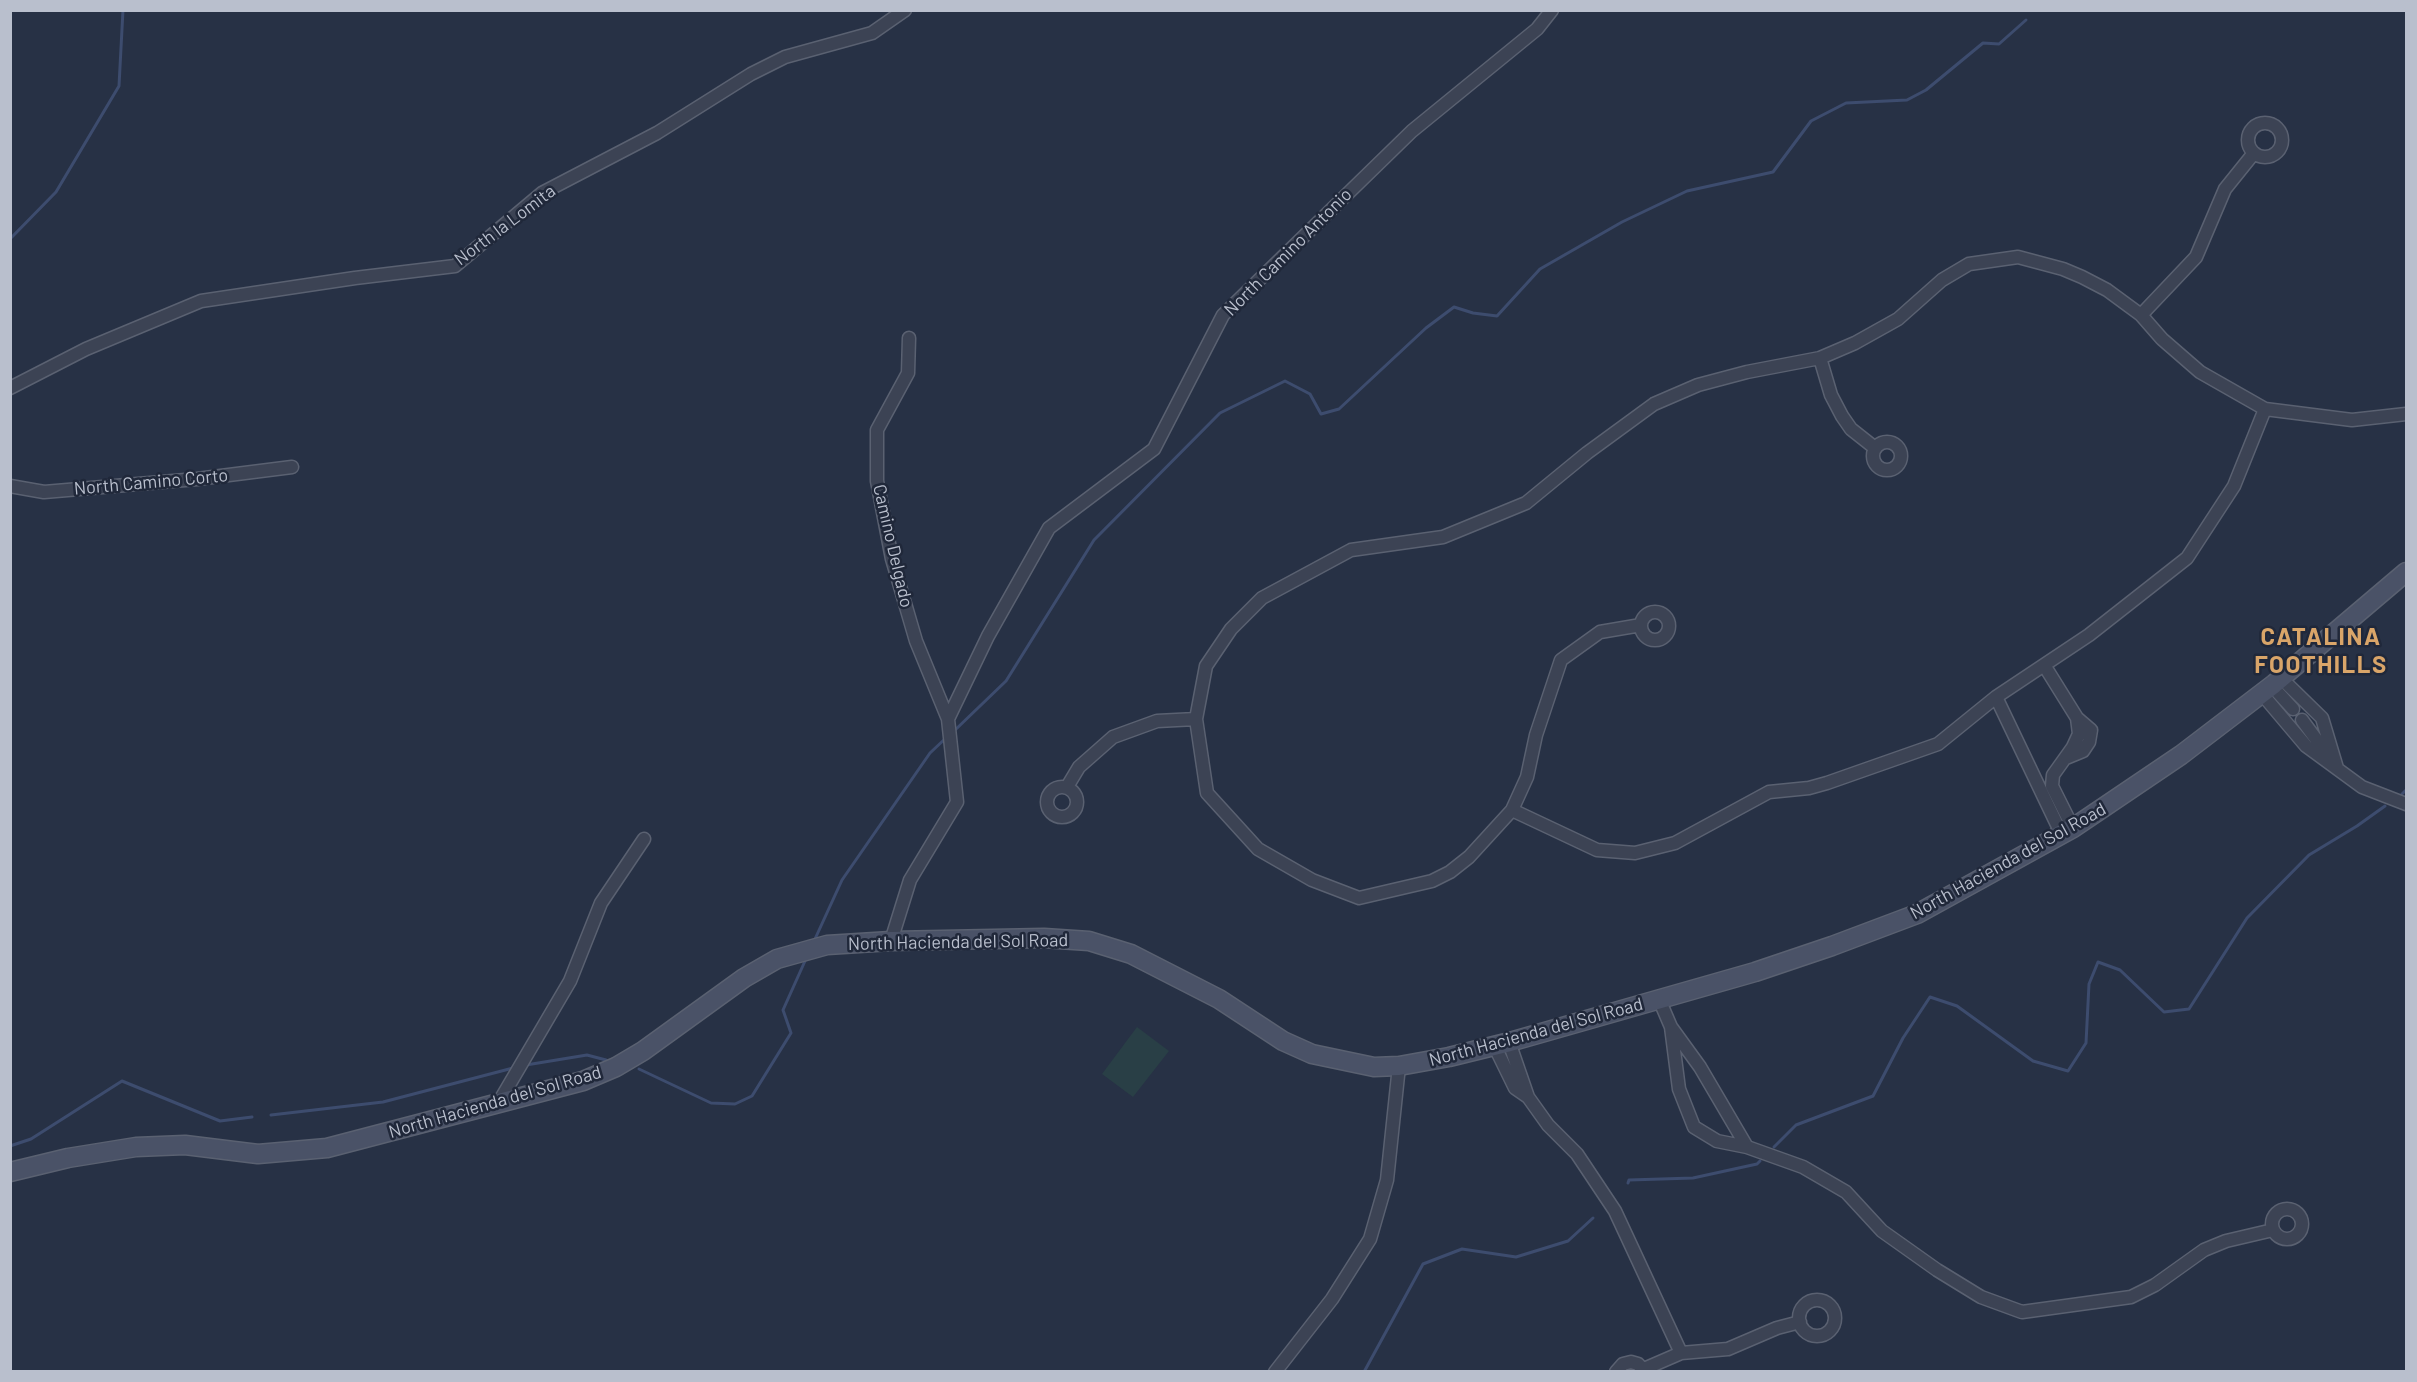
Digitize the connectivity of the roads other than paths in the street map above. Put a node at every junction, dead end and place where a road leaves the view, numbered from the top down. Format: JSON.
{"nodes":[{"id":1,"x":905,"y":10,"type":"edge"},
{"id":2,"x":1552,"y":10,"type":"edge"},
{"id":3,"x":2254,"y":153,"type":"dead end"},
{"id":4,"x":2141,"y":315,"type":"junction"},
{"id":5,"x":909,"y":338,"type":"dead end"},
{"id":6,"x":1820,"y":358,"type":"junction"},
{"id":7,"x":10,"y":388,"type":"edge"},
{"id":8,"x":2265,"y":409,"type":"junction"},
{"id":9,"x":2406,"y":414,"type":"edge"},
{"id":10,"x":1875,"y":448,"type":"dead end"},
{"id":11,"x":292,"y":467,"type":"dead end"},
{"id":12,"x":10,"y":486,"type":"edge"},
{"id":13,"x":2406,"y":572,"type":"edge"},
{"id":14,"x":1641,"y":625,"type":"dead end"},
{"id":15,"x":2044,"y":665,"type":"junction"},
{"id":16,"x":2272,"y":686,"type":"junction"},
{"id":17,"x":1996,"y":698,"type":"junction"},
{"id":18,"x":2294,"y":709,"type":"dead end"},
{"id":19,"x":948,"y":719,"type":"junction"},
{"id":20,"x":1196,"y":719,"type":"junction"},
{"id":21,"x":2302,"y":720,"type":"dead end"},
{"id":22,"x":2337,"y":768,"type":"junction"},
{"id":23,"x":1067,"y":787,"type":"dead end"},
{"id":24,"x":2406,"y":804,"type":"edge"},
{"id":25,"x":1512,"y":810,"type":"junction"},
{"id":26,"x":2067,"y":832,"type":"junction"},
{"id":27,"x":644,"y":839,"type":"dead end"},
{"id":28,"x":891,"y":941,"type":"junction"},
{"id":29,"x":1659,"y":999,"type":"junction"},
{"id":30,"x":1671,"y":1027,"type":"junction"},
{"id":31,"x":1502,"y":1044,"type":"junction"},
{"id":32,"x":1399,"y":1066,"type":"junction"},
{"id":33,"x":499,"y":1102,"type":"junction"},
{"id":34,"x":1747,"y":1147,"type":"junction"},
{"id":35,"x":10,"y":1172,"type":"edge"},
{"id":36,"x":2273,"y":1230,"type":"dead end"},
{"id":37,"x":1800,"y":1322,"type":"dead end"},
{"id":38,"x":1681,"y":1353,"type":"junction"},
{"id":39,"x":1645,"y":1370,"type":"edge"},
{"id":40,"x":1275,"y":1371,"type":"edge"},
{"id":41,"x":1616,"y":1371,"type":"edge"}],
"edges":[{"from":1,"to":7,"type":"street","name":"North la Lomita"},
{"from":2,"to":19,"type":"street","name":"North Camino Antonio"},
{"from":3,"to":4,"type":"street"},
{"from":4,"to":6,"type":"street"},
{"from":4,"to":8,"type":"street"},
{"from":5,"to":19,"type":"street","name":"Camino Delgado"},
{"from":6,"to":10,"type":"street"},
{"from":6,"to":20,"type":"street"},
{"from":8,"to":9,"type":"street"},
{"from":8,"to":15,"type":"street"},
{"from":11,"to":12,"type":"street","name":"North Camino Corto"},
{"from":13,"to":16,"type":"street","name":"North Hacienda del Sol Road"},
{"from":14,"to":25,"type":"street"},
{"from":15,"to":17,"type":"street"},
{"from":15,"to":26,"type":"street"},
{"from":16,"to":18,"type":"street"},
{"from":16,"to":22,"type":"street"},
{"from":16,"to":22,"type":"street"},
{"from":16,"to":26,"type":"street","name":"North Hacienda del Sol Road"},
{"from":17,"to":25,"type":"street"},
{"from":17,"to":26,"type":"street"},
{"from":19,"to":28,"type":"street"},
{"from":20,"to":23,"type":"street"},
{"from":20,"to":25,"type":"street"},
{"from":21,"to":22,"type":"street"},
{"from":22,"to":24,"type":"street"},
{"from":26,"to":29,"type":"street","name":"North Hacienda del Sol Road"},
{"from":27,"to":33,"type":"street"},
{"from":28,"to":32,"type":"street","name":"North Hacienda del Sol Road"},
{"from":28,"to":33,"type":"street","name":"North Hacienda del Sol Road"},
{"from":29,"to":30,"type":"street"},
{"from":29,"to":31,"type":"street","name":"North Hacienda del Sol Road"},
{"from":30,"to":34,"type":"street"},
{"from":30,"to":34,"type":"street"},
{"from":31,"to":32,"type":"street","name":"North Hacienda del Sol Road"},
{"from":31,"to":38,"type":"street"},
{"from":32,"to":40,"type":"street"},
{"from":33,"to":35,"type":"street","name":"North Hacienda del Sol Road"},
{"from":34,"to":36,"type":"street"},
{"from":37,"to":38,"type":"street"},
{"from":38,"to":39,"type":"street"},
{"from":39,"to":41,"type":"street"}]}
